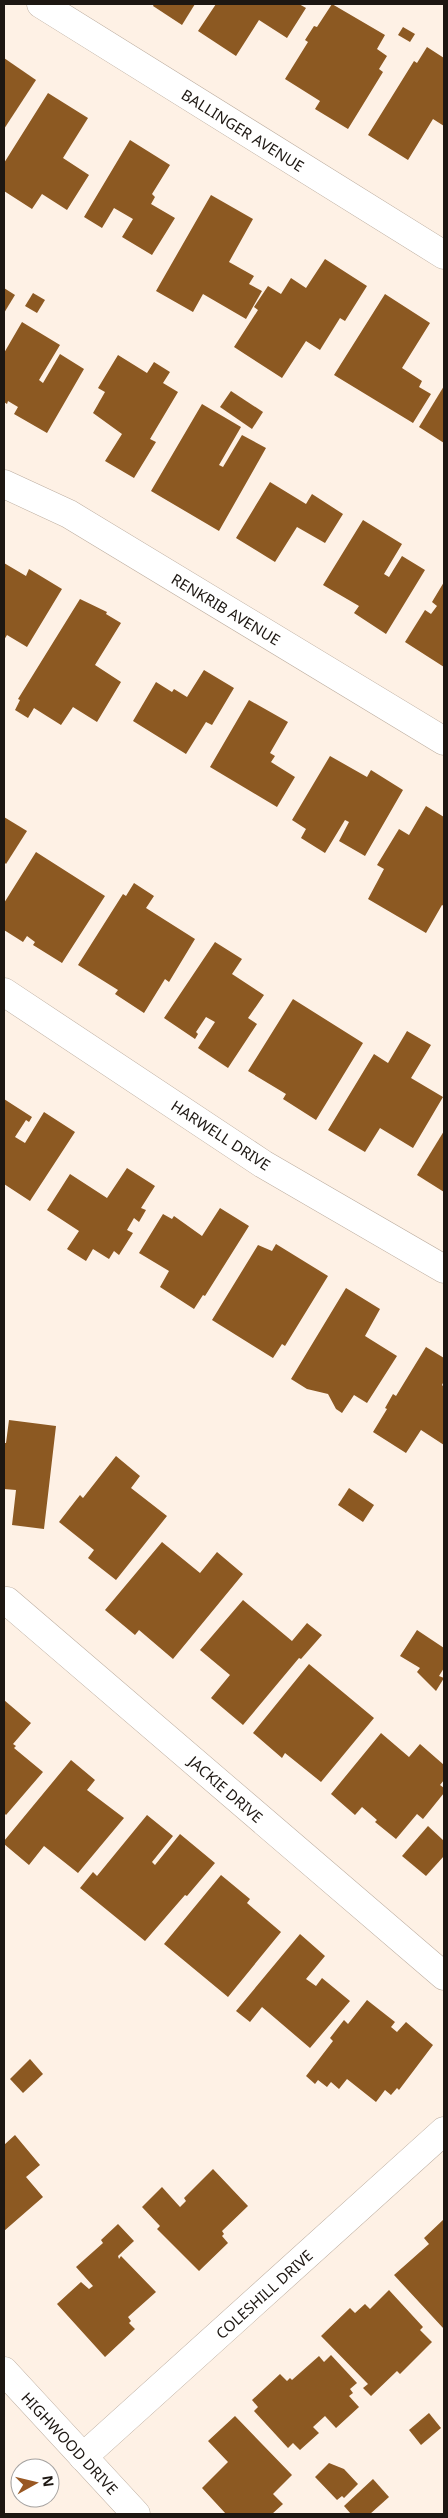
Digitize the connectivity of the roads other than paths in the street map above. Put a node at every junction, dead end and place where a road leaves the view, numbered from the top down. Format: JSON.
{"nodes":[{"id":1,"x":41,"y":4,"type":"edge"},
{"id":2,"x":444,"y":255,"type":"edge"},
{"id":3,"x":4,"y":484,"type":"edge"},
{"id":4,"x":444,"y":741,"type":"edge"},
{"id":5,"x":4,"y":992,"type":"edge"},
{"id":6,"x":444,"y":1269,"type":"edge"},
{"id":7,"x":7,"y":1602,"type":"dead end"},
{"id":8,"x":444,"y":1976,"type":"edge"},
{"id":9,"x":444,"y":2130,"type":"edge"},
{"id":10,"x":4,"y":2372,"type":"edge"},
{"id":11,"x":83,"y":2457,"type":"junction"},
{"id":12,"x":136,"y":2514,"type":"edge"}],
"edges":[{"from":1,"to":2,"type":"street","name":"BALLINGER AVENUE"},
{"from":3,"to":4,"type":"street","name":"RENKRIB AVENUE"},
{"from":5,"to":6,"type":"street","name":"HARWELL DRIVE"},
{"from":7,"to":8,"type":"street","name":"JACKIE DRIVE"},
{"from":9,"to":11,"type":"street","name":"COLESHILL DRIVE"},
{"from":10,"to":11,"type":"street","name":"HIGHWOOD DRIVE"},
{"from":11,"to":12,"type":"street","name":"HIGHWOOD DRIVE"}]}
